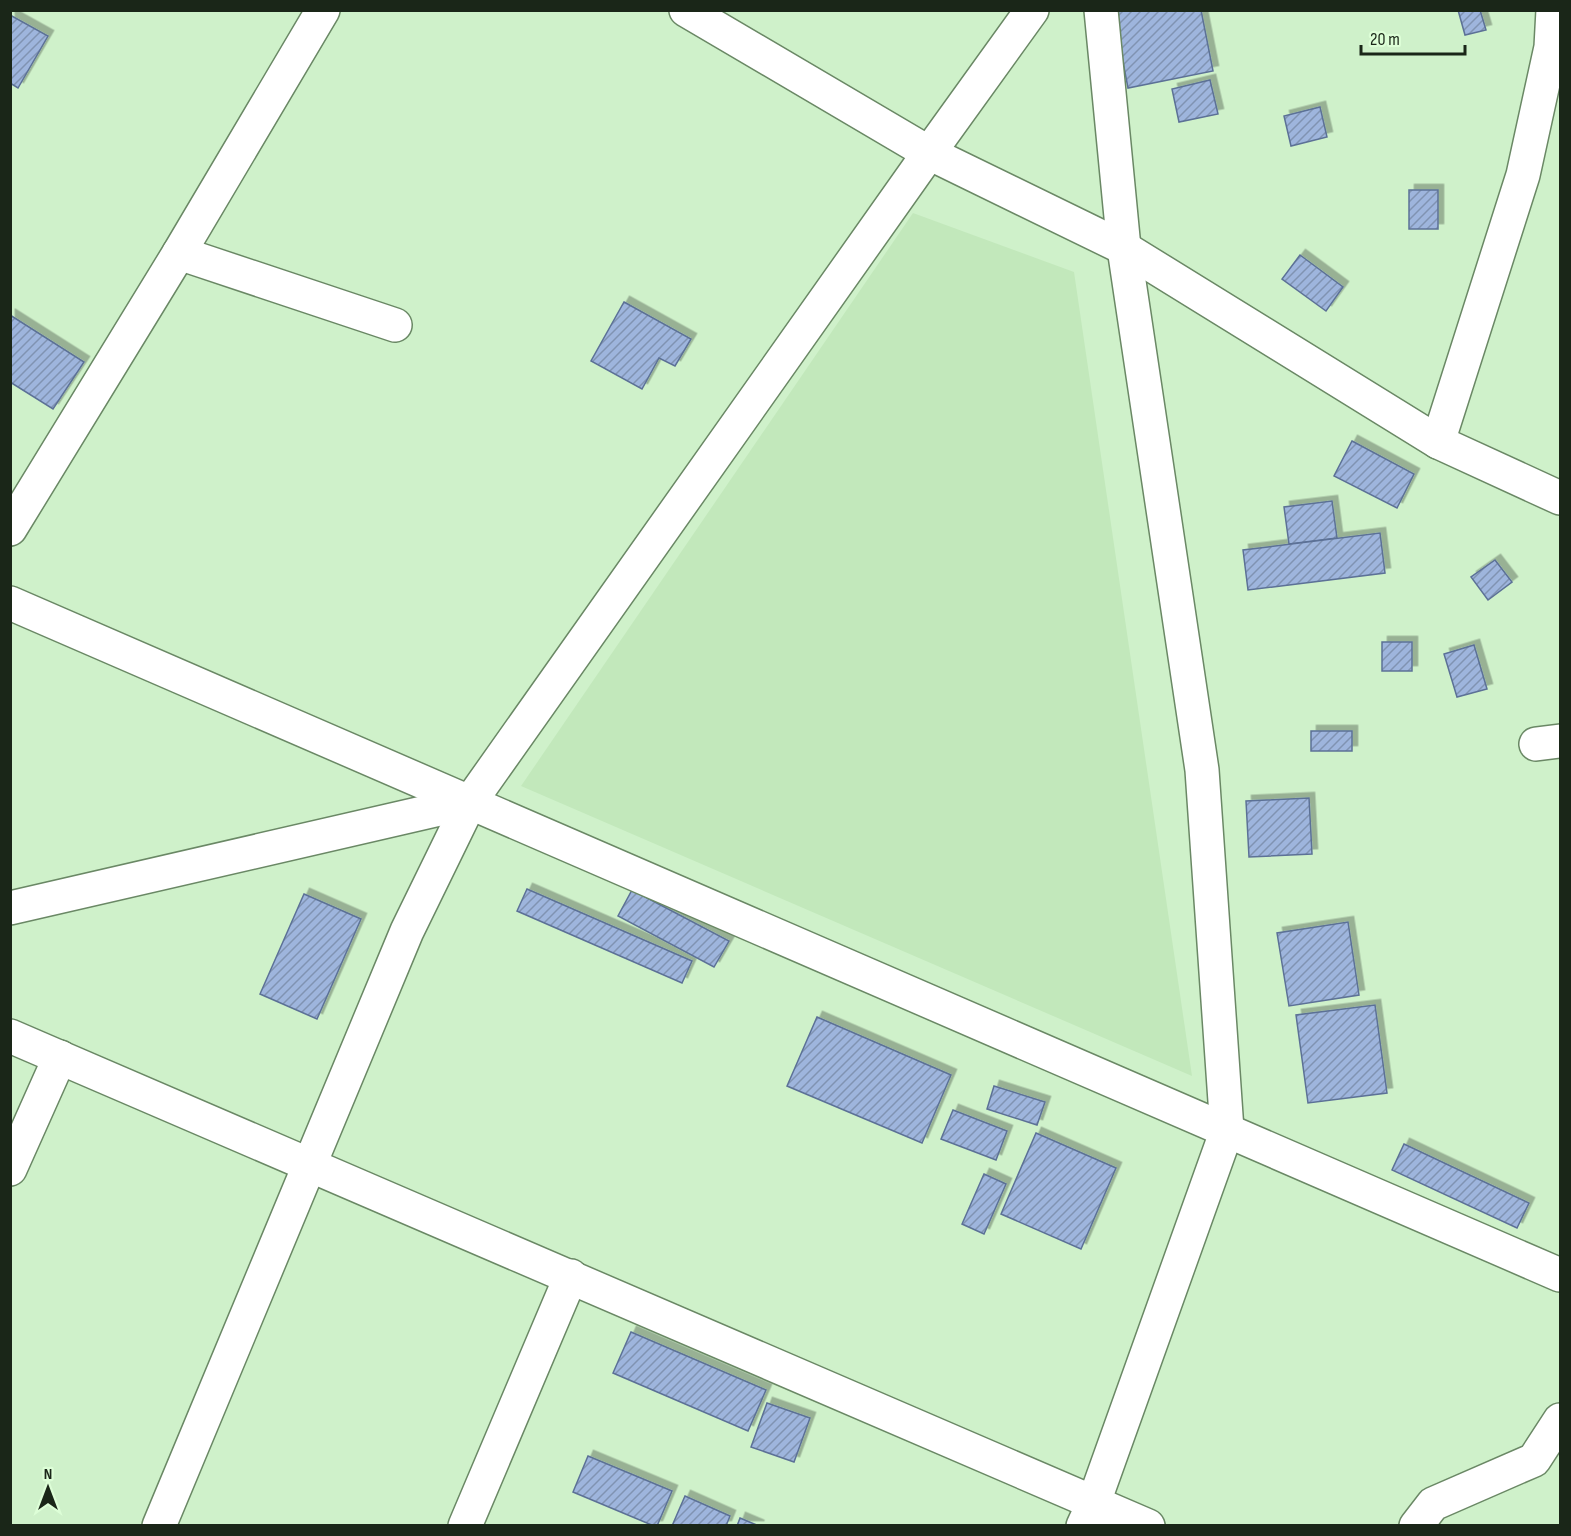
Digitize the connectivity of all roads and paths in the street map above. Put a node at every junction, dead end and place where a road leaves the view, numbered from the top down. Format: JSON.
{"nodes":[{"id":1,"x":323,"y":10,"type":"edge"},
{"id":2,"x":686,"y":10,"type":"edge"},
{"id":3,"x":1032,"y":10,"type":"edge"},
{"id":4,"x":1101,"y":10,"type":"edge"},
{"id":5,"x":1553,"y":10,"type":"edge"},
{"id":6,"x":928,"y":153,"type":"junction"},
{"id":7,"x":1124,"y":248,"type":"junction"},
{"id":8,"x":179,"y":253,"type":"junction"},
{"id":9,"x":395,"y":325,"type":"dead end"},
{"id":10,"x":1438,"y":442,"type":"junction"},
{"id":11,"x":1560,"y":498,"type":"edge"},
{"id":12,"x":10,"y":529,"type":"edge"},
{"id":13,"x":10,"y":603,"type":"edge"},
{"id":14,"x":470,"y":802,"type":"junction"},
{"id":15,"x":10,"y":908,"type":"edge"},
{"id":16,"x":10,"y":1036,"type":"edge"},
{"id":17,"x":60,"y":1057,"type":"junction"},
{"id":18,"x":1227,"y":1130,"type":"junction"},
{"id":19,"x":310,"y":1165,"type":"junction"},
{"id":20,"x":10,"y":1169,"type":"edge"},
{"id":21,"x":1560,"y":1275,"type":"edge"},
{"id":22,"x":571,"y":1276,"type":"junction"},
{"id":23,"x":1560,"y":1420,"type":"edge"},
{"id":24,"x":1088,"y":1514,"type":"edge"},
{"id":25,"x":159,"y":1526,"type":"edge"},
{"id":26,"x":465,"y":1526,"type":"edge"},
{"id":27,"x":1148,"y":1526,"type":"edge"},
{"id":28,"x":1416,"y":1526,"type":"edge"}],
"edges":[{"from":1,"to":8,"type":"street"},
{"from":2,"to":6,"type":"street"},
{"from":3,"to":6,"type":"street"},
{"from":4,"to":7,"type":"street"},
{"from":5,"to":10,"type":"street"},
{"from":6,"to":7,"type":"street"},
{"from":6,"to":14,"type":"street"},
{"from":7,"to":10,"type":"street"},
{"from":7,"to":18,"type":"street"},
{"from":8,"to":9,"type":"street"},
{"from":8,"to":12,"type":"street"},
{"from":10,"to":11,"type":"street"},
{"from":13,"to":14,"type":"street"},
{"from":14,"to":15,"type":"street"},
{"from":14,"to":18,"type":"street"},
{"from":14,"to":19,"type":"street"},
{"from":16,"to":17,"type":"street"},
{"from":17,"to":19,"type":"street"},
{"from":17,"to":20,"type":"street"},
{"from":18,"to":21,"type":"street"},
{"from":18,"to":24,"type":"street"},
{"from":19,"to":22,"type":"street"},
{"from":19,"to":25,"type":"street"},
{"from":22,"to":24,"type":"street"},
{"from":22,"to":26,"type":"street"},
{"from":23,"to":28,"type":"street"},
{"from":24,"to":27,"type":"street"}]}
